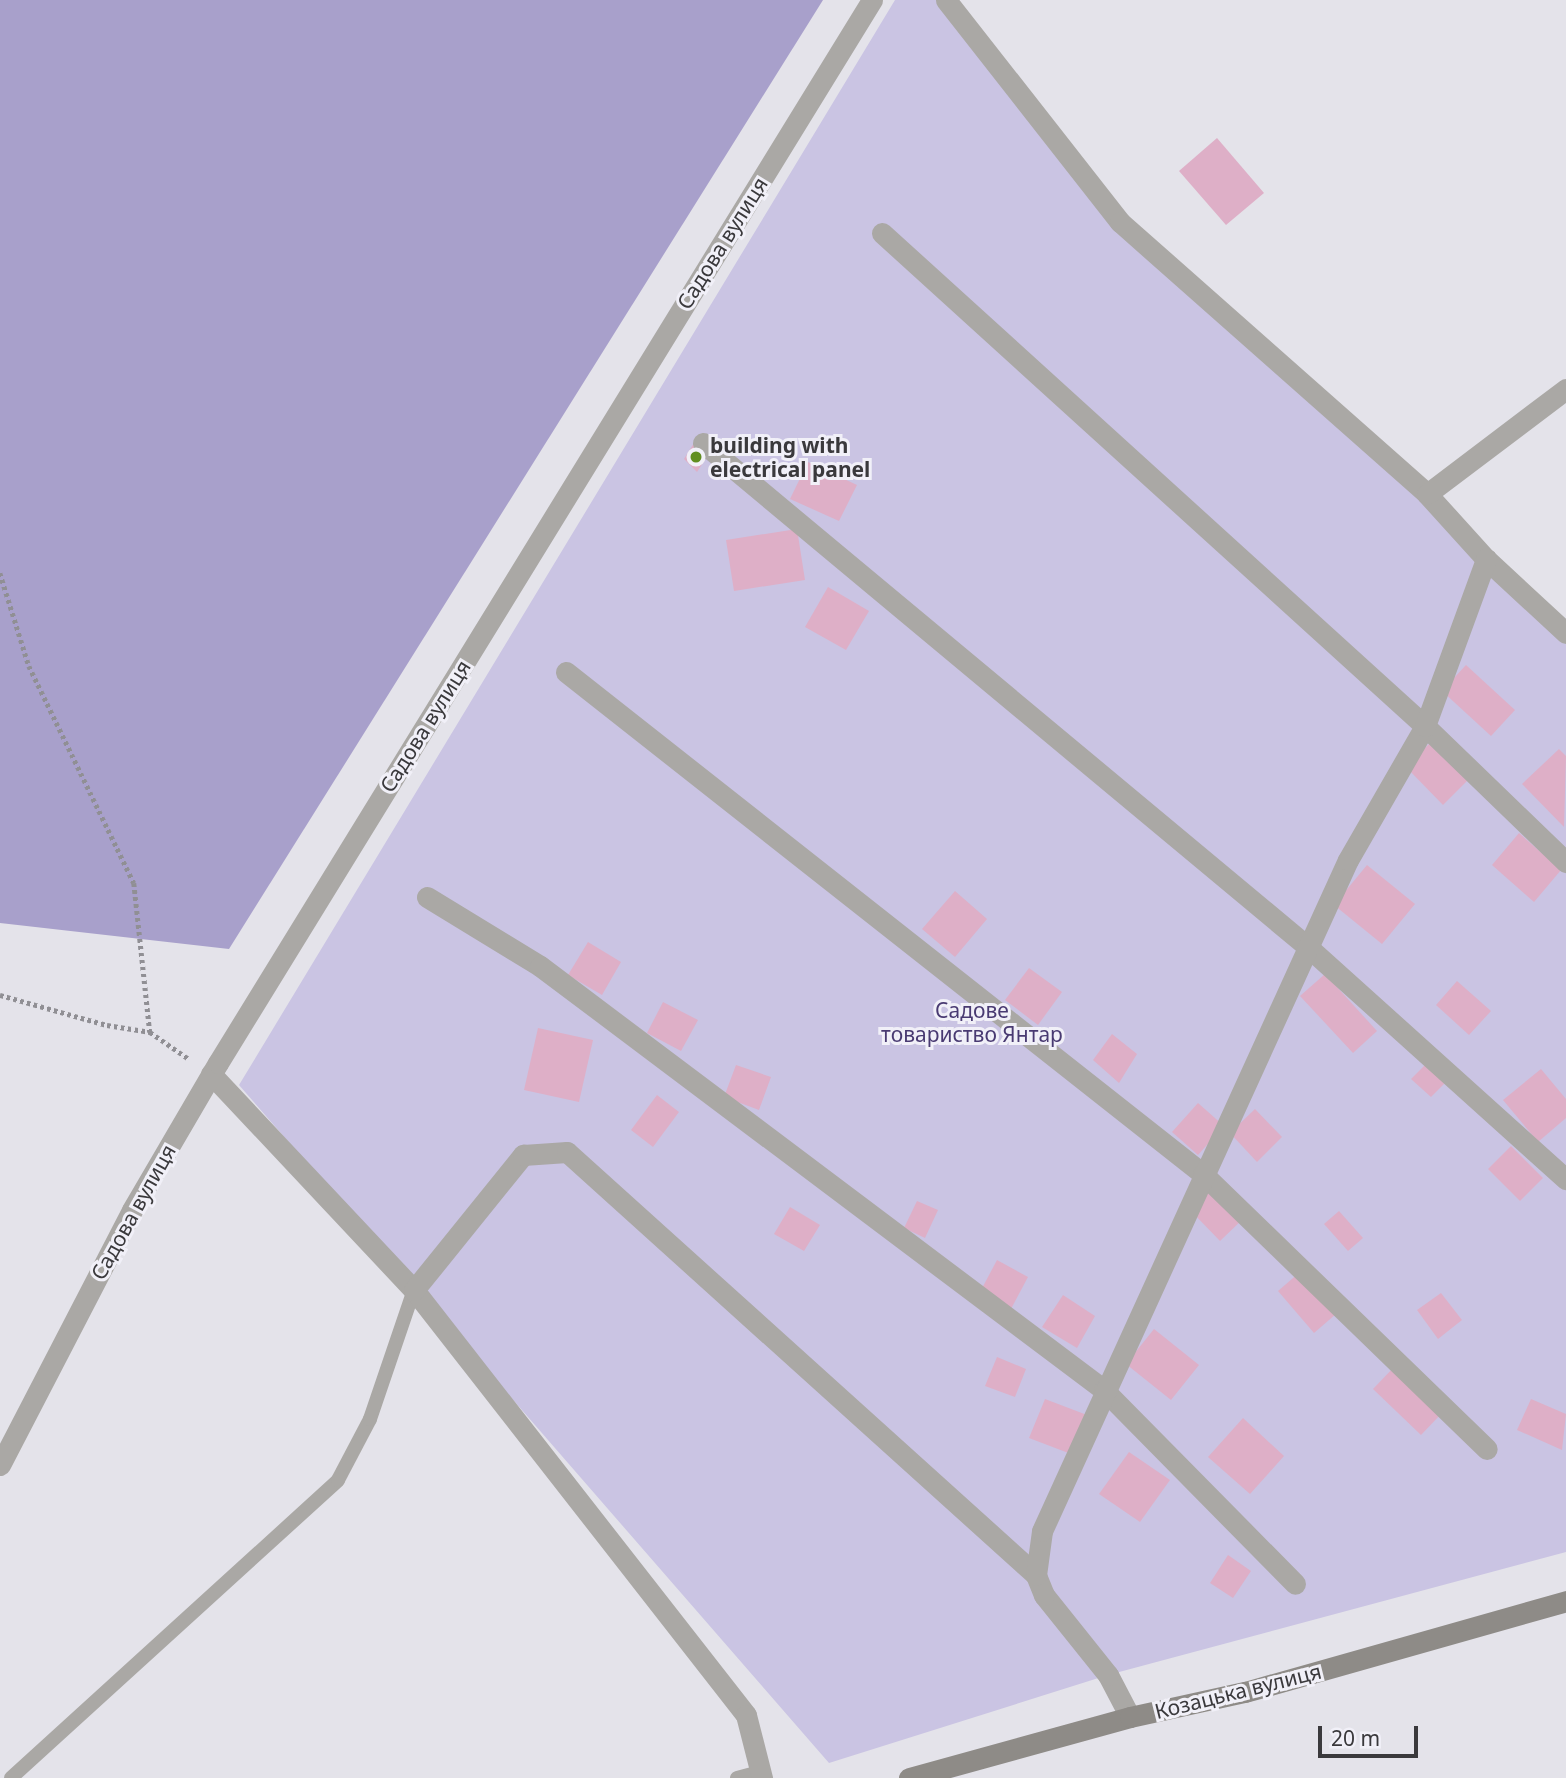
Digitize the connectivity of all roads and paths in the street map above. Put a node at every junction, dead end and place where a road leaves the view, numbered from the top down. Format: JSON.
{"nodes":[{"id":1,"x":872,"y":0,"type":"edge"},
{"id":2,"x":946,"y":0,"type":"edge"},
{"id":3,"x":882,"y":233,"type":"dead end"},
{"id":4,"x":1566,"y":389,"type":"edge"},
{"id":5,"x":703,"y":443,"type":"dead end"},
{"id":6,"x":1427,"y":494,"type":"junction"},
{"id":7,"x":1486,"y":559,"type":"junction"},
{"id":8,"x":0,"y":573,"type":"edge"},
{"id":9,"x":1566,"y":633,"type":"edge"},
{"id":10,"x":566,"y":672,"type":"dead end"},
{"id":11,"x":1424,"y":726,"type":"junction"},
{"id":12,"x":1566,"y":862,"type":"edge"},
{"id":13,"x":427,"y":897,"type":"dead end"},
{"id":14,"x":1308,"y":947,"type":"junction"},
{"id":15,"x":0,"y":995,"type":"edge"},
{"id":16,"x":150,"y":1032,"type":"junction"},
{"id":17,"x":211,"y":1074,"type":"junction"},
{"id":18,"x":1203,"y":1174,"type":"junction"},
{"id":19,"x":1566,"y":1179,"type":"edge"},
{"id":20,"x":414,"y":1290,"type":"junction"},
{"id":21,"x":1104,"y":1390,"type":"junction"},
{"id":22,"x":1487,"y":1450,"type":"dead end"},
{"id":23,"x":0,"y":1465,"type":"edge"},
{"id":24,"x":1036,"y":1575,"type":"junction"},
{"id":25,"x":1295,"y":1584,"type":"dead end"},
{"id":26,"x":1566,"y":1601,"type":"edge"},
{"id":27,"x":1130,"y":1717,"type":"junction"},
{"id":28,"x":763,"y":1775,"type":"edge"},
{"id":29,"x":11,"y":1778,"type":"edge"},
{"id":30,"x":737,"y":1778,"type":"edge"},
{"id":31,"x":909,"y":1778,"type":"edge"}],
"edges":[{"from":1,"to":17,"type":"street","name":"Садова вулиця"},
{"from":2,"to":6,"type":"street"},
{"from":3,"to":11,"type":"street"},
{"from":4,"to":6,"type":"street"},
{"from":5,"to":14,"type":"street"},
{"from":6,"to":7,"type":"street"},
{"from":7,"to":9,"type":"street"},
{"from":7,"to":11,"type":"street"},
{"from":8,"to":16,"type":"path"},
{"from":10,"to":18,"type":"street"},
{"from":11,"to":12,"type":"street"},
{"from":11,"to":14,"type":"street"},
{"from":13,"to":21,"type":"street"},
{"from":14,"to":18,"type":"street"},
{"from":14,"to":19,"type":"street"},
{"from":15,"to":16,"type":"path"},
{"from":16,"to":17,"type":"path"},
{"from":17,"to":20,"type":"street"},
{"from":17,"to":23,"type":"street","name":"Садова вулиця"},
{"from":18,"to":21,"type":"street"},
{"from":18,"to":22,"type":"street"},
{"from":20,"to":24,"type":"street"},
{"from":20,"to":28,"type":"street"},
{"from":20,"to":29,"type":"lane"},
{"from":21,"to":24,"type":"street"},
{"from":21,"to":25,"type":"street"},
{"from":24,"to":27,"type":"street"},
{"from":26,"to":27,"type":"street","name":"Козацька вулиця"},
{"from":27,"to":31,"type":"street","name":"Козацька вулиця"},
{"from":28,"to":30,"type":"lane"}]}
